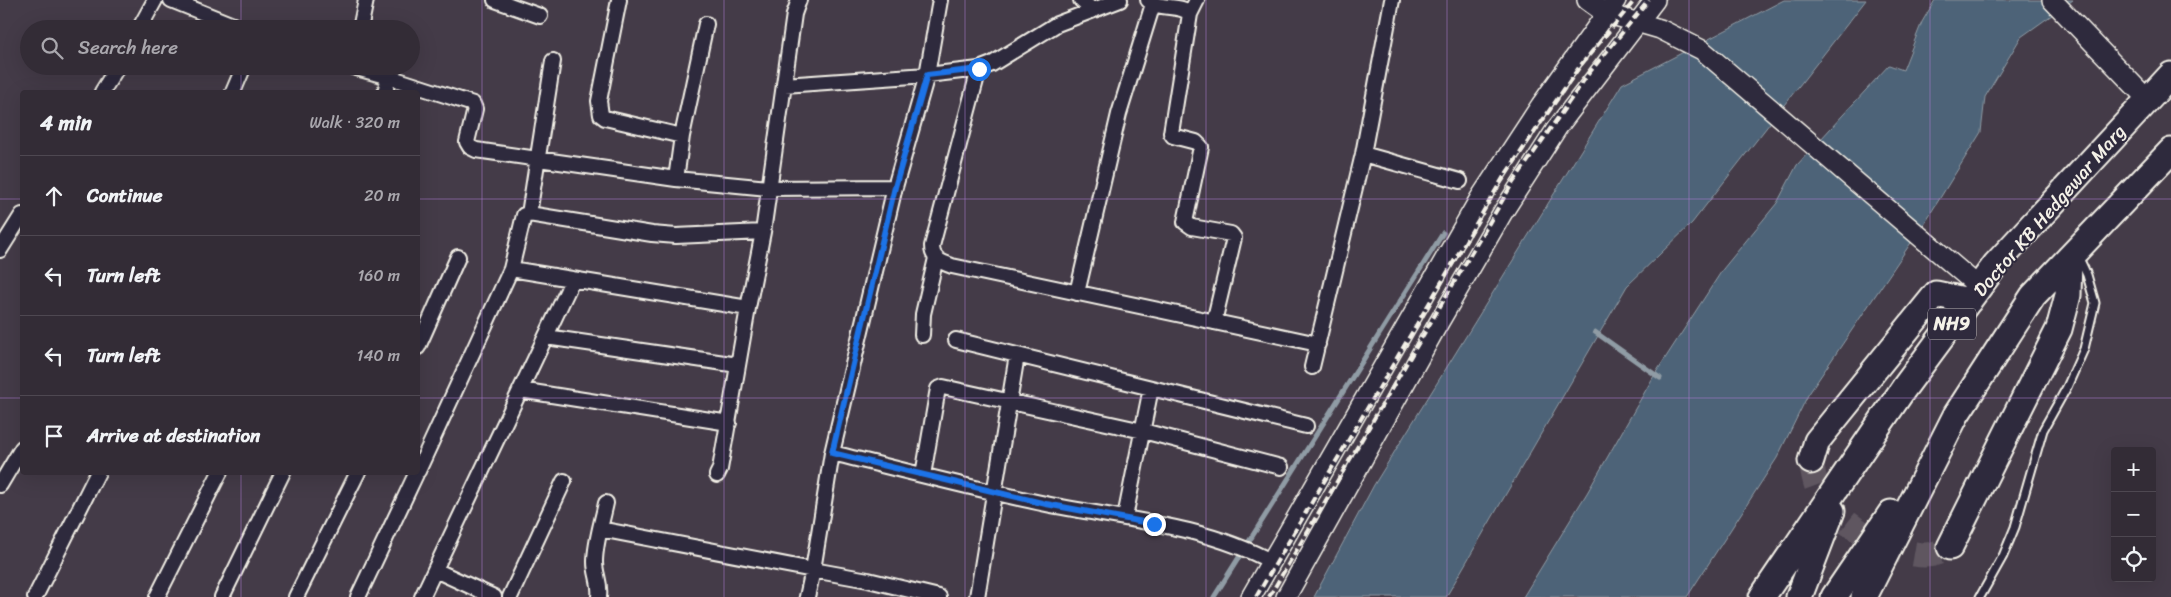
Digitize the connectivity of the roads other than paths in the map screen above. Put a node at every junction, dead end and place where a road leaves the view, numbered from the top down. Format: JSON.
{"nodes":[{"id":1,"x":154,"y":0,"type":"edge"},
{"id":2,"x":171,"y":0,"type":"edge"},
{"id":3,"x":366,"y":0,"type":"edge"},
{"id":4,"x":495,"y":0,"type":"edge"},
{"id":5,"x":619,"y":0,"type":"edge"},
{"id":6,"x":799,"y":0,"type":"edge"},
{"id":7,"x":940,"y":0,"type":"edge"},
{"id":8,"x":1080,"y":0,"type":"edge"},
{"id":9,"x":1120,"y":0,"type":"edge"},
{"id":10,"x":1197,"y":0,"type":"edge"},
{"id":11,"x":1392,"y":0,"type":"edge"},
{"id":12,"x":1587,"y":0,"type":"edge"},
{"id":13,"x":1655,"y":0,"type":"edge"},
{"id":14,"x":2052,"y":0,"type":"edge"},
{"id":15,"x":1151,"y":2,"type":"edge"},
{"id":16,"x":1610,"y":6,"type":"edge"},
{"id":17,"x":1092,"y":10,"type":"junction"},
{"id":18,"x":1190,"y":14,"type":"junction"},
{"id":19,"x":540,"y":16,"type":"dead end"},
{"id":20,"x":144,"y":20,"type":"edge"},
{"id":21,"x":221,"y":20,"type":"edge"},
{"id":22,"x":362,"y":20,"type":"edge"},
{"id":23,"x":1638,"y":22,"type":"junction"},
{"id":24,"x":706,"y":24,"type":"dead end"},
{"id":25,"x":553,"y":61,"type":"dead end"},
{"id":26,"x":979,"y":69,"type":"junction"},
{"id":27,"x":112,"y":75,"type":"edge"},
{"id":28,"x":240,"y":75,"type":"edge"},
{"id":29,"x":382,"y":75,"type":"edge"},
{"id":30,"x":927,"y":75,"type":"junction"},
{"id":31,"x":2171,"y":75,"type":"edge"},
{"id":32,"x":389,"y":77,"type":"junction"},
{"id":33,"x":784,"y":85,"type":"junction"},
{"id":34,"x":103,"y":90,"type":"edge"},
{"id":35,"x":234,"y":90,"type":"edge"},
{"id":36,"x":386,"y":90,"type":"edge"},
{"id":37,"x":2147,"y":99,"type":"junction"},
{"id":38,"x":682,"y":136,"type":"junction"},
{"id":39,"x":2171,"y":151,"type":"edge"},
{"id":40,"x":1363,"y":154,"type":"junction"},
{"id":41,"x":539,"y":159,"type":"junction"},
{"id":42,"x":676,"y":179,"type":"junction"},
{"id":43,"x":1460,"y":181,"type":"dead end"},
{"id":44,"x":895,"y":187,"type":"junction"},
{"id":45,"x":768,"y":188,"type":"junction"},
{"id":46,"x":529,"y":214,"type":"junction"},
{"id":47,"x":20,"y":218,"type":"edge"},
{"id":48,"x":763,"y":232,"type":"junction"},
{"id":49,"x":0,"y":250,"type":"edge"},
{"id":50,"x":2073,"y":255,"type":"junction"},
{"id":51,"x":458,"y":257,"type":"dead end"},
{"id":52,"x":936,"y":258,"type":"junction"},
{"id":53,"x":511,"y":269,"type":"junction"},
{"id":54,"x":573,"y":279,"type":"junction"},
{"id":55,"x":1077,"y":293,"type":"junction"},
{"id":56,"x":1974,"y":294,"type":"junction"},
{"id":57,"x":748,"y":308,"type":"junction"},
{"id":58,"x":1214,"y":322,"type":"junction"},
{"id":59,"x":922,"y":335,"type":"dead end"},
{"id":60,"x":546,"y":337,"type":"junction"},
{"id":61,"x":956,"y":340,"type":"dead end"},
{"id":62,"x":420,"y":342,"type":"edge"},
{"id":63,"x":1318,"y":344,"type":"junction"},
{"id":64,"x":1017,"y":355,"type":"junction"},
{"id":65,"x":738,"y":365,"type":"junction"},
{"id":66,"x":1312,"y":367,"type":"dead end"},
{"id":67,"x":1151,"y":388,"type":"junction"},
{"id":68,"x":520,"y":390,"type":"junction"},
{"id":69,"x":1010,"y":402,"type":"junction"},
{"id":70,"x":1956,"y":415,"type":"junction"},
{"id":71,"x":729,"y":423,"type":"junction"},
{"id":72,"x":1306,"y":426,"type":"dead end"},
{"id":73,"x":1143,"y":431,"type":"junction"},
{"id":74,"x":20,"y":451,"type":"edge"},
{"id":75,"x":832,"y":453,"type":"junction"},
{"id":76,"x":1811,"y":461,"type":"tunnel mouth"},
{"id":77,"x":420,"y":466,"type":"edge"},
{"id":78,"x":1281,"y":467,"type":"dead end"},
{"id":79,"x":1847,"y":472,"type":"junction"},
{"id":80,"x":96,"y":475,"type":"edge"},
{"id":81,"x":218,"y":475,"type":"edge"},
{"id":82,"x":282,"y":475,"type":"edge"},
{"id":83,"x":357,"y":475,"type":"edge"},
{"id":84,"x":416,"y":475,"type":"edge"},
{"id":85,"x":717,"y":475,"type":"dead end"},
{"id":86,"x":923,"y":475,"type":"junction"},
{"id":87,"x":564,"y":481,"type":"dead end"},
{"id":88,"x":0,"y":485,"type":"edge"},
{"id":89,"x":994,"y":492,"type":"junction"},
{"id":90,"x":606,"y":503,"type":"dead end"},
{"id":91,"x":1125,"y":517,"type":"junction"},
{"id":92,"x":600,"y":530,"type":"junction"},
{"id":93,"x":1950,"y":547,"type":"dead end"},
{"id":94,"x":1272,"y":562,"type":"junction"},
{"id":95,"x":435,"y":570,"type":"junction"},
{"id":96,"x":813,"y":570,"type":"junction"},
{"id":97,"x":35,"y":597,"type":"edge"},
{"id":98,"x":157,"y":597,"type":"edge"},
{"id":99,"x":222,"y":597,"type":"edge"},
{"id":100,"x":296,"y":597,"type":"edge"},
{"id":101,"x":358,"y":597,"type":"edge"},
{"id":102,"x":422,"y":597,"type":"edge"},
{"id":103,"x":494,"y":597,"type":"edge"},
{"id":104,"x":510,"y":597,"type":"edge"},
{"id":105,"x":599,"y":597,"type":"edge"},
{"id":106,"x":808,"y":597,"type":"edge"},
{"id":107,"x":939,"y":597,"type":"edge"},
{"id":108,"x":977,"y":597,"type":"edge"},
{"id":109,"x":1251,"y":597,"type":"edge"},
{"id":110,"x":1286,"y":597,"type":"edge"},
{"id":111,"x":1762,"y":597,"type":"edge"},
{"id":112,"x":1799,"y":597,"type":"edge"},
{"id":113,"x":1834,"y":597,"type":"edge"},
{"id":114,"x":1864,"y":597,"type":"edge"},
{"id":115,"x":1980,"y":597,"type":"edge"}],
"edges":[{"from":1,"to":20,"type":"street"},
{"from":2,"to":21,"type":"street"},
{"from":3,"to":22,"type":"street"},
{"from":4,"to":19,"type":"street"},
{"from":5,"to":38,"type":"street"},
{"from":6,"to":33,"type":"street"},
{"from":7,"to":30,"type":"street"},
{"from":8,"to":17,"type":"street"},
{"from":9,"to":17,"type":"street"},
{"from":10,"to":18,"type":"street"},
{"from":11,"to":40,"type":"street"},
{"from":12,"to":16,"type":"main road"},
{"from":13,"to":23,"type":"main road"},
{"from":14,"to":37,"type":"main road"},
{"from":15,"to":18,"type":"street"},
{"from":15,"to":55,"type":"street"},
{"from":16,"to":23,"type":"main road"},
{"from":16,"to":94,"type":"main road"},
{"from":17,"to":26,"type":"street"},
{"from":18,"to":58,"type":"street"},
{"from":23,"to":56,"type":"main road"},
{"from":23,"to":110,"type":"main road"},
{"from":24,"to":38,"type":"street"},
{"from":25,"to":41,"type":"street"},
{"from":26,"to":30,"type":"street"},
{"from":26,"to":52,"type":"street"},
{"from":27,"to":34,"type":"street"},
{"from":28,"to":35,"type":"street"},
{"from":29,"to":32,"type":"street"},
{"from":30,"to":33,"type":"street"},
{"from":30,"to":44,"type":"street"},
{"from":31,"to":37,"type":"highway","name":"Doctor KB Hedgewar Marg","number":"NH9"},
{"from":32,"to":36,"type":"street"},
{"from":32,"to":41,"type":"street"},
{"from":33,"to":45,"type":"street"},
{"from":37,"to":56,"type":"highway","name":"Doctor KB Hedgewar Marg","number":"NH9"},
{"from":38,"to":42,"type":"street"},
{"from":39,"to":50,"type":"highway","number":"NH9"},
{"from":40,"to":43,"type":"street"},
{"from":40,"to":63,"type":"street"},
{"from":41,"to":42,"type":"street"},
{"from":41,"to":46,"type":"street"},
{"from":42,"to":45,"type":"street"},
{"from":44,"to":45,"type":"street"},
{"from":44,"to":75,"type":"street"},
{"from":45,"to":48,"type":"street"},
{"from":46,"to":48,"type":"street"},
{"from":46,"to":53,"type":"street"},
{"from":47,"to":49,"type":"street"},
{"from":48,"to":57,"type":"street"},
{"from":50,"to":70,"type":"highway","number":"NH9"},
{"from":50,"to":93,"type":"highway"},
{"from":50,"to":115,"type":"lane"},
{"from":51,"to":62,"type":"street"},
{"from":52,"to":55,"type":"street"},
{"from":52,"to":59,"type":"street"},
{"from":53,"to":54,"type":"street"},
{"from":53,"to":77,"type":"street"},
{"from":54,"to":57,"type":"street"},
{"from":54,"to":60,"type":"street"},
{"from":55,"to":58,"type":"street"},
{"from":56,"to":76,"type":"highway"},
{"from":56,"to":79,"type":"highway","name":"Doctor KB Hedgewar Marg","number":"NH9"},
{"from":57,"to":65,"type":"street"},
{"from":58,"to":63,"type":"street"},
{"from":60,"to":65,"type":"street"},
{"from":60,"to":68,"type":"street"},
{"from":61,"to":64,"type":"street"},
{"from":63,"to":66,"type":"street"},
{"from":64,"to":67,"type":"street"},
{"from":64,"to":69,"type":"street"},
{"from":65,"to":71,"type":"street"},
{"from":67,"to":72,"type":"street"},
{"from":67,"to":73,"type":"street"},
{"from":68,"to":71,"type":"street"},
{"from":68,"to":95,"type":"street"},
{"from":69,"to":73,"type":"street"},
{"from":69,"to":86,"type":"street"},
{"from":69,"to":89,"type":"street"},
{"from":70,"to":113,"type":"highway"},
{"from":70,"to":114,"type":"highway","number":"NH9"},
{"from":71,"to":85,"type":"street"},
{"from":73,"to":78,"type":"street"},
{"from":73,"to":91,"type":"street"},
{"from":74,"to":88,"type":"street"},
{"from":75,"to":86,"type":"street"},
{"from":75,"to":96,"type":"street"},
{"from":79,"to":111,"type":"highway","name":"Doctor KB Hedgewar Marg","number":"NH9"},
{"from":79,"to":112,"type":"highway"},
{"from":80,"to":97,"type":"street"},
{"from":81,"to":98,"type":"street"},
{"from":82,"to":99,"type":"street"},
{"from":83,"to":100,"type":"street"},
{"from":84,"to":101,"type":"street"},
{"from":86,"to":89,"type":"street"},
{"from":87,"to":104,"type":"street"},
{"from":89,"to":91,"type":"street"},
{"from":89,"to":108,"type":"street"},
{"from":90,"to":92,"type":"street"},
{"from":91,"to":94,"type":"street"},
{"from":92,"to":96,"type":"street"},
{"from":92,"to":105,"type":"street"},
{"from":94,"to":109,"type":"main road"},
{"from":95,"to":102,"type":"street"},
{"from":95,"to":103,"type":"street"},
{"from":96,"to":106,"type":"street"},
{"from":96,"to":107,"type":"street"}]}
